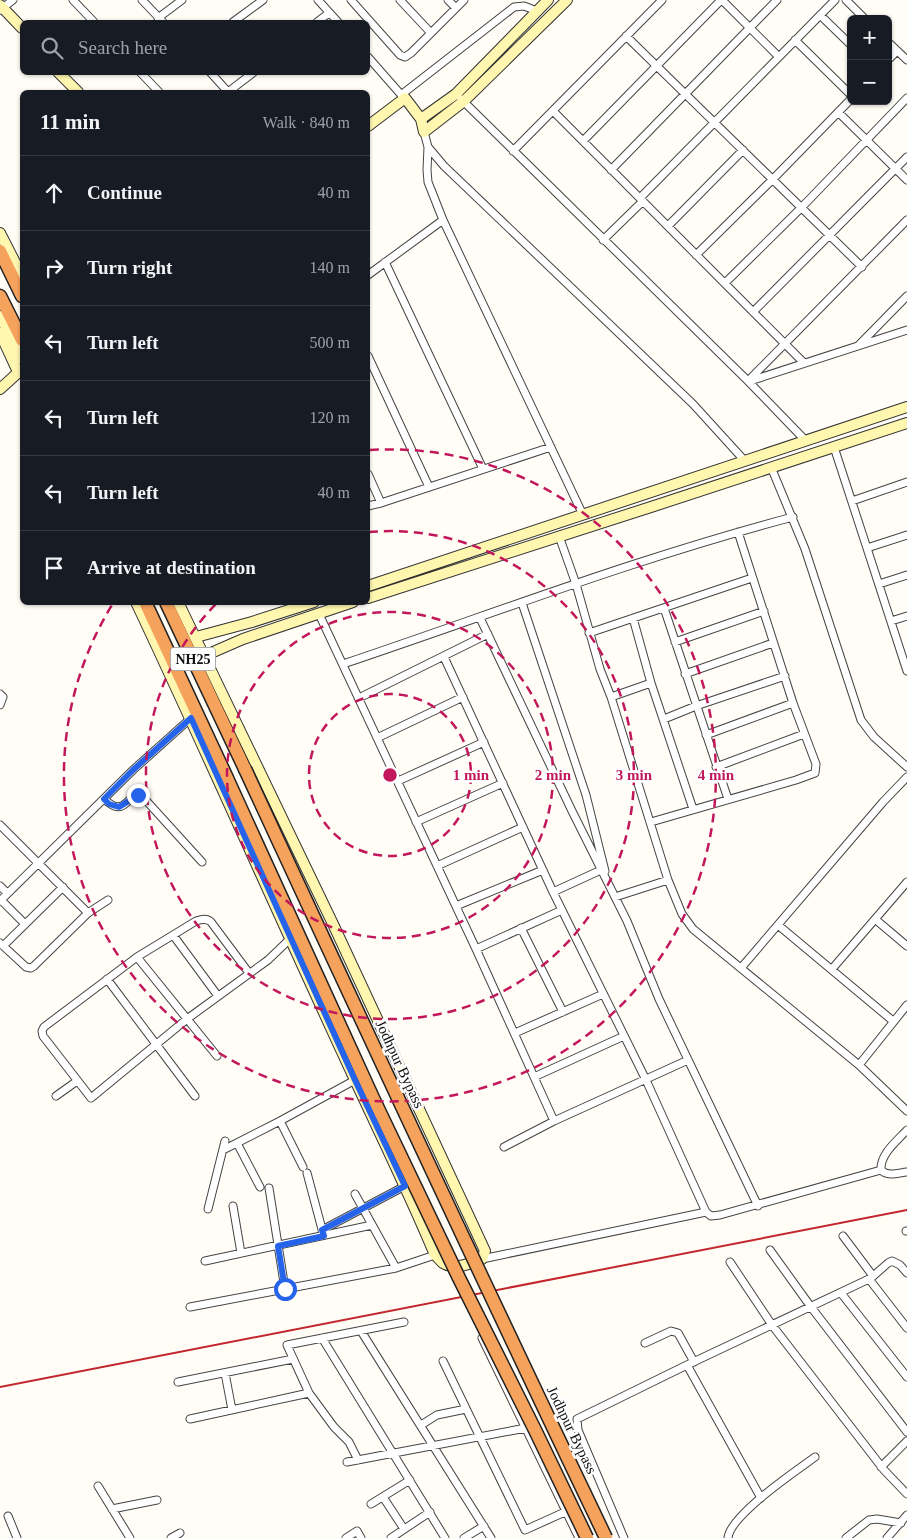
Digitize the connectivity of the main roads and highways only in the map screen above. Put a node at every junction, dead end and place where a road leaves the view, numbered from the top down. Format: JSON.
{"nodes":[{"id":1,"x":0,"y":251,"type":"edge"},
{"id":2,"x":20,"y":292,"type":"edge"},
{"id":3,"x":0,"y":296,"type":"edge"},
{"id":4,"x":20,"y":336,"type":"edge"},
{"id":5,"x":146,"y":605,"type":"edge"},
{"id":6,"x":167,"y":605,"type":"edge"},
{"id":7,"x":588,"y":1538,"type":"edge"},
{"id":8,"x":606,"y":1538,"type":"edge"}],
"edges":[{"from":1,"to":2,"type":"highway"},
{"from":3,"to":4,"type":"highway"},
{"from":5,"to":7,"type":"highway","bridge":true},
{"from":6,"to":8,"type":"highway","name":"Jodhpur Bypass","number":"NH25","bridge":true}]}
